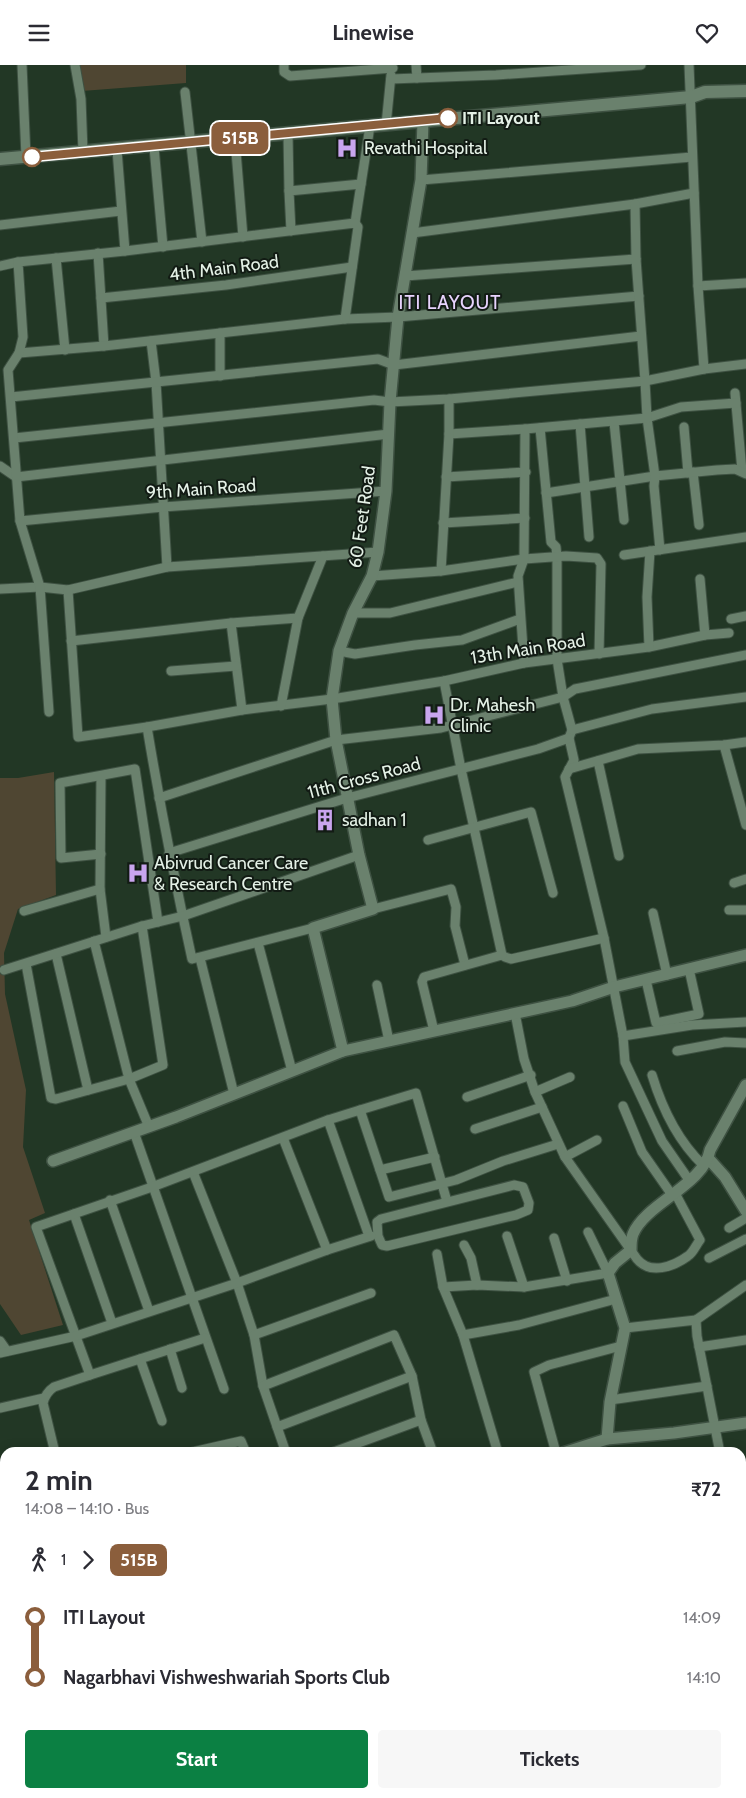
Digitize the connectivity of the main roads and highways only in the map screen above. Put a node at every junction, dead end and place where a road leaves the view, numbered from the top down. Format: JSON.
{"nodes":[{"id":1,"x":746,"y":91,"type":"edge"},
{"id":2,"x":692,"y":97,"type":"junction"},
{"id":3,"x":746,"y":99,"type":"edge"},
{"id":4,"x":0,"y":159,"type":"edge"}],
"edges":[{"from":1,"to":2,"type":"main road"},
{"from":2,"to":3,"type":"main road"},
{"from":2,"to":4,"type":"main road"}]}
